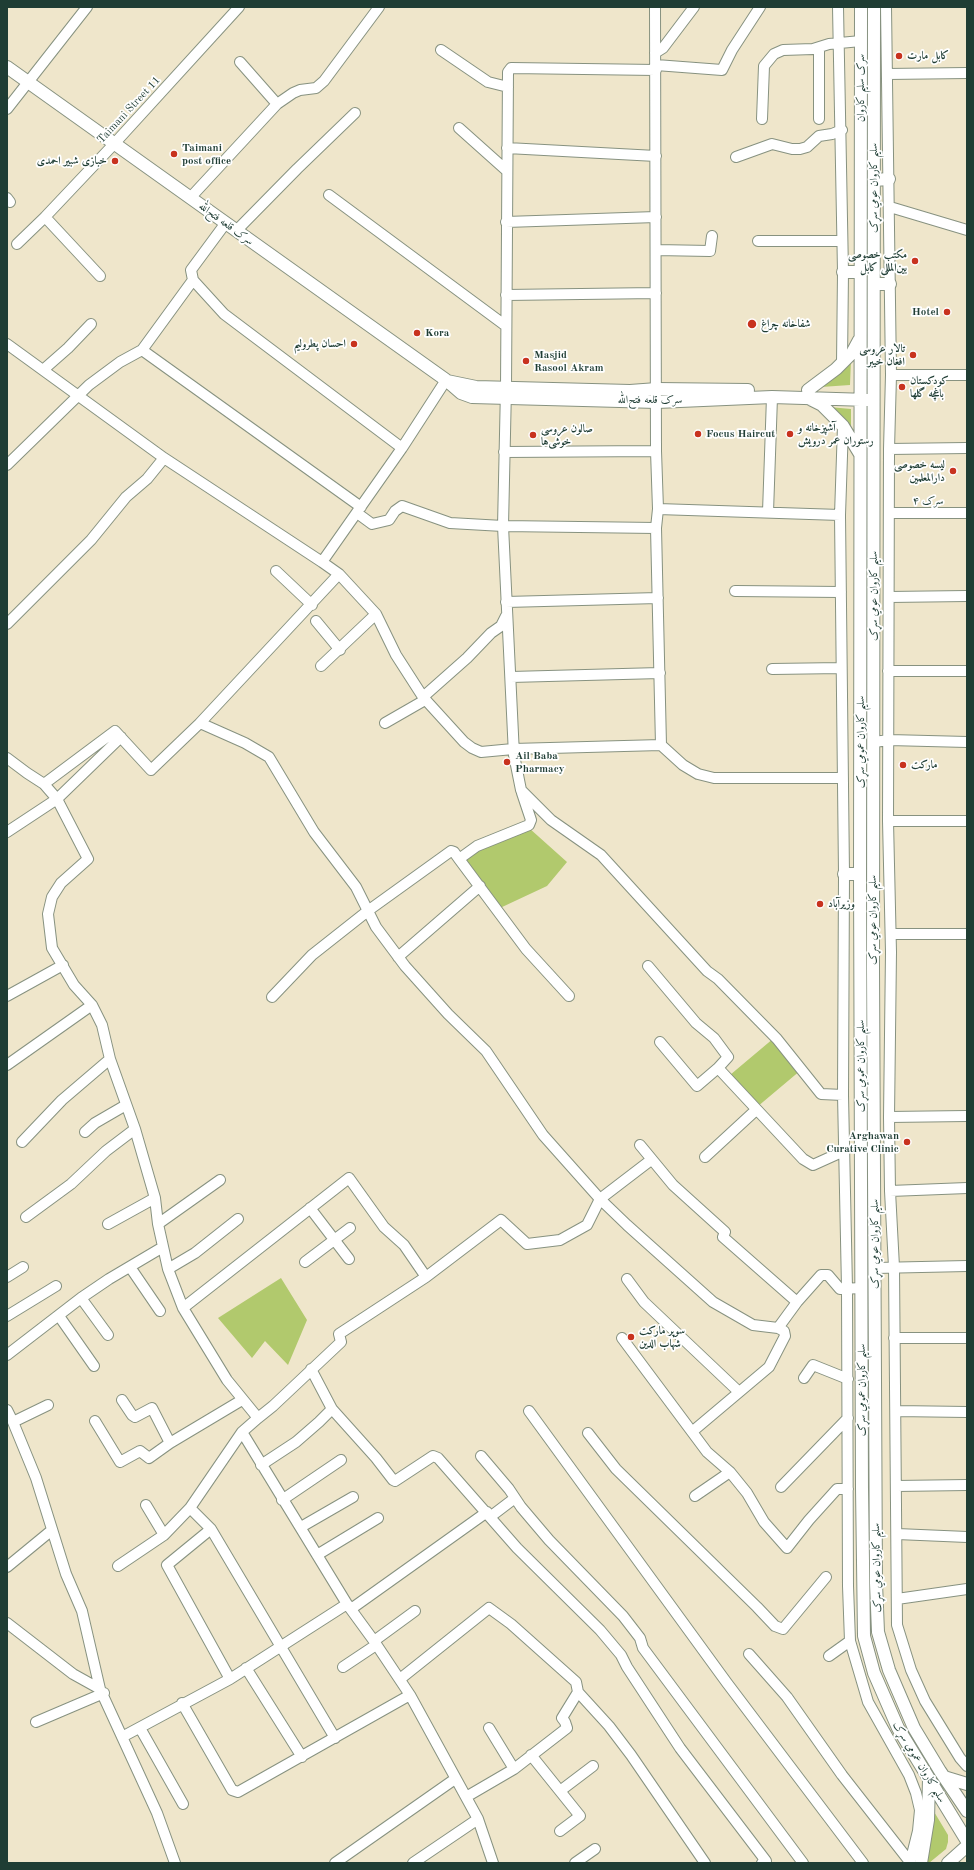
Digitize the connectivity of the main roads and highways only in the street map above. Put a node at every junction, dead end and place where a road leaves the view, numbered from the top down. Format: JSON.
{"nodes":[{"id":1,"x":861,"y":7,"type":"edge"},
{"id":2,"x":874,"y":7,"type":"edge"},
{"id":3,"x":7,"y":67,"type":"edge"},
{"id":4,"x":874,"y":180,"type":"junction"},
{"id":5,"x":889,"y":180,"type":"road end"},
{"id":6,"x":843,"y":272,"type":"road end"},
{"id":7,"x":862,"y":272,"type":"junction"},
{"id":8,"x":875,"y":284,"type":"junction"},
{"id":9,"x":890,"y":284,"type":"road end"},
{"id":10,"x":860,"y":337,"type":"junction"},
{"id":11,"x":506,"y":393,"type":"junction"},
{"id":12,"x":809,"y":394,"type":"junction"},
{"id":13,"x":860,"y":396,"type":"junction"},
{"id":14,"x":875,"y":396,"type":"junction"},
{"id":15,"x":861,"y":455,"type":"junction"},
{"id":16,"x":844,"y":874,"type":"road end"},
{"id":17,"x":860,"y":874,"type":"junction"},
{"id":18,"x":861,"y":966,"type":"junction"},
{"id":19,"x":873,"y":968,"type":"junction"},
{"id":20,"x":944,"y":1777,"type":"junction"},
{"id":21,"x":929,"y":1778,"type":"junction"},
{"id":22,"x":967,"y":1784,"type":"edge"},
{"id":23,"x":967,"y":1811,"type":"edge"},
{"id":24,"x":967,"y":1841,"type":"edge"},
{"id":25,"x":967,"y":1846,"type":"edge"},
{"id":26,"x":914,"y":1863,"type":"edge"},
{"id":27,"x":948,"y":1863,"type":"edge"}],
"edges":[{"from":1,"to":7,"type":"main road","name":"سرک سلیم کاروان"},
{"from":2,"to":4,"type":"main road","name":"سلیم کاروان عومي سړک"},
{"from":3,"to":11,"type":"main road","name":"سرک قلعه فتح‌الله"},
{"from":4,"to":5,"type":"main road"},
{"from":4,"to":8,"type":"main road","name":"سلیم کاروان عومي سړک"},
{"from":6,"to":7,"type":"main road"},
{"from":7,"to":10,"type":"main road","name":"سرک سلیم کاروان"},
{"from":8,"to":9,"type":"main road"},
{"from":8,"to":14,"type":"main road","name":"سلیم کاروان عومي سړک"},
{"from":10,"to":12,"type":"main road"},
{"from":10,"to":13,"type":"main road","name":"سلیم کاروان عمومي سړک"},
{"from":11,"to":12,"type":"main road","name":"سرک قلعه فتح‌الله"},
{"from":11,"to":12,"type":"main road","name":"سرک قلعه فتح‌الله"},
{"from":12,"to":13,"type":"main road","name":"سرک قلعه فتح‌الله"},
{"from":12,"to":15,"type":"main road"},
{"from":13,"to":14,"type":"main road","name":"سرک قلعه فتح‌الله"},
{"from":13,"to":15,"type":"main road","name":"سلیم کاروان عمومي سړک"},
{"from":14,"to":19,"type":"main road","name":"سلیم کاروان عومي سړک"},
{"from":15,"to":17,"type":"main road","name":"سلیم کاروان عمومي سړک"},
{"from":16,"to":17,"type":"main road"},
{"from":17,"to":18,"type":"main road","name":"سلیم کاروان عمومي سړک"},
{"from":18,"to":19,"type":"main road"},
{"from":18,"to":21,"type":"main road","name":"سلیم کاروان عمومي سړک"},
{"from":19,"to":20,"type":"main road","name":"سلیم کاروان عومي سړک"},
{"from":20,"to":22,"type":"main road"},
{"from":20,"to":23,"type":"main road","name":"سلیم کاروان عومي سړک"},
{"from":21,"to":24,"type":"main road","name":"سلیم کاروان عمومي سړک"},
{"from":21,"to":26,"type":"main road"},
{"from":25,"to":27,"type":"main road"}]}
